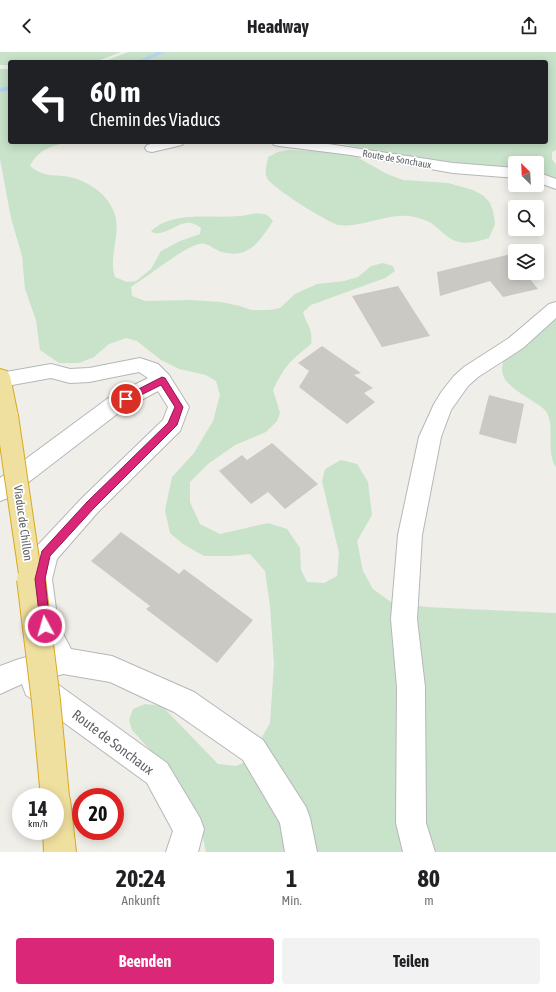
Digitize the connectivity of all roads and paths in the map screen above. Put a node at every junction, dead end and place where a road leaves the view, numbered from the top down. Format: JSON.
{"nodes":[{"id":1,"x":169,"y":144,"type":"edge"},
{"id":2,"x":295,"y":144,"type":"edge"},
{"id":3,"x":152,"y":148,"type":"dead end"},
{"id":4,"x":508,"y":172,"type":"edge"},
{"id":5,"x":544,"y":180,"type":"edge"},
{"id":6,"x":556,"y":184,"type":"edge"},
{"id":7,"x":556,"y":308,"type":"edge"},
{"id":8,"x":0,"y":378,"type":"edge"},
{"id":9,"x":162,"y":380,"type":"junction"},
{"id":10,"x":0,"y":491,"type":"edge"},
{"id":11,"x":63,"y":661,"type":"junction"},
{"id":12,"x":9,"y":676,"type":"edge"},
{"id":13,"x":54,"y":788,"type":"edge"},
{"id":14,"x":59,"y":840,"type":"edge"},
{"id":15,"x":60,"y":852,"type":"edge"},
{"id":16,"x":182,"y":852,"type":"edge"},
{"id":17,"x":301,"y":852,"type":"edge"},
{"id":18,"x":419,"y":852,"type":"edge"}],
"edges":[{"from":1,"to":3,"type":"street"},
{"from":2,"to":4,"type":"street","name":"Route de Sonchaux"},
{"from":5,"to":6,"type":"street"},
{"from":7,"to":18,"type":"street"},
{"from":8,"to":9,"type":"street"},
{"from":8,"to":13,"type":"highway","name":"Viaduc de Chillon","bridge":true},
{"from":9,"to":10,"type":"street"},
{"from":9,"to":11,"type":"street"},
{"from":11,"to":12,"type":"street"},
{"from":11,"to":17,"type":"street"},
{"from":12,"to":16,"type":"street","name":"Route de Sonchaux"},
{"from":14,"to":15,"type":"highway","name":"Viaduc de Chillon"}]}
